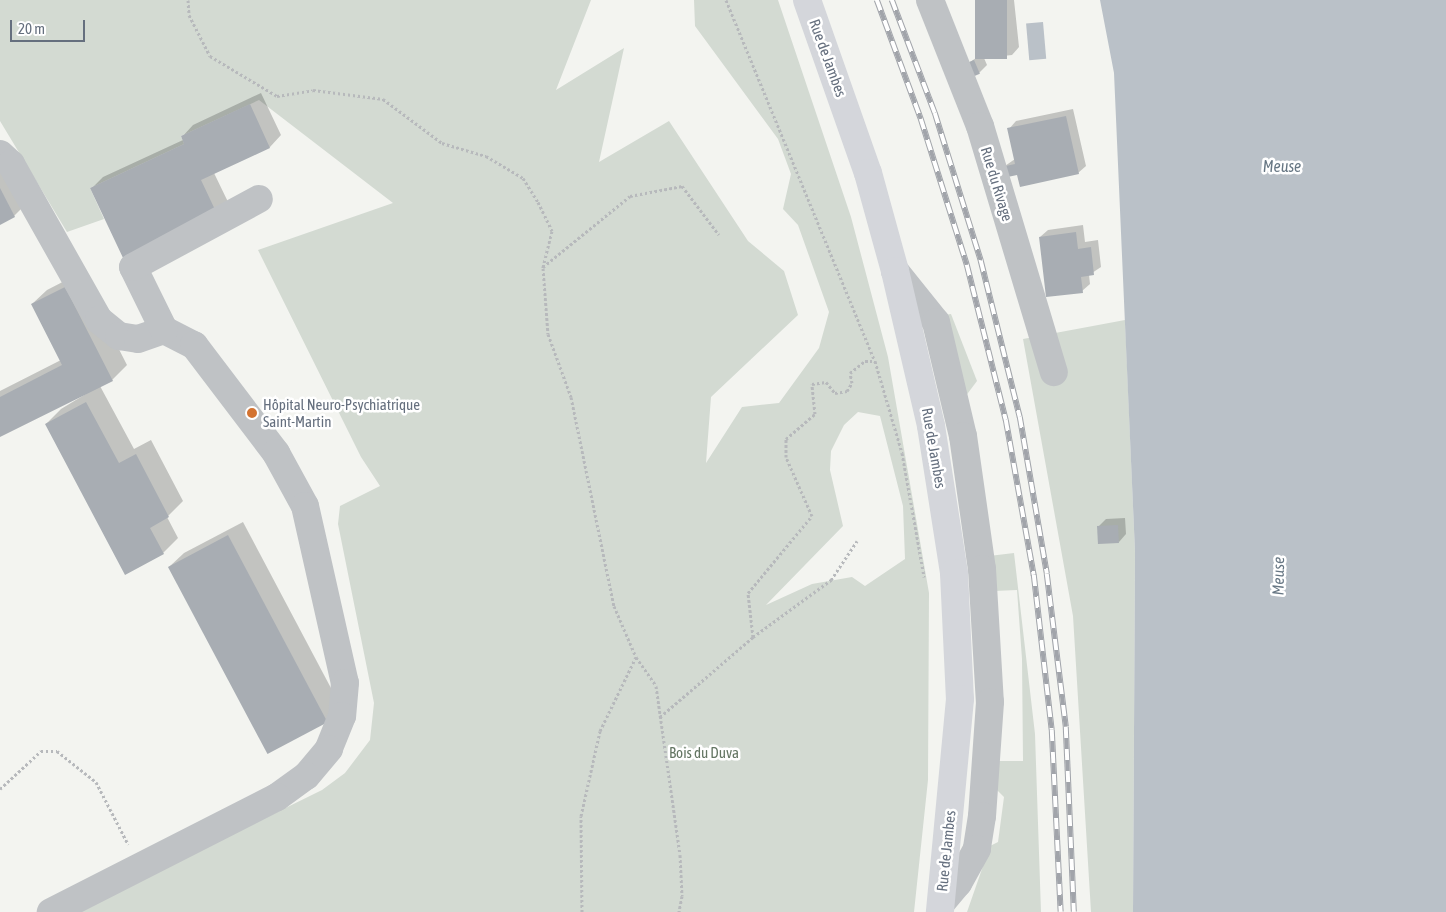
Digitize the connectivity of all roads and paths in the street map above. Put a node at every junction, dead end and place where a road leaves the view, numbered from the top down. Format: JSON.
{"nodes":[{"id":1,"x":188,"y":0,"type":"edge"},
{"id":2,"x":726,"y":0,"type":"edge"},
{"id":3,"x":807,"y":0,"type":"edge"},
{"id":4,"x":930,"y":0,"type":"edge"},
{"id":5,"x":0,"y":154,"type":"edge"},
{"id":6,"x":259,"y":199,"type":"dead end"},
{"id":7,"x":719,"y":235,"type":"dead end"},
{"id":8,"x":543,"y":268,"type":"junction"},
{"id":9,"x":164,"y":330,"type":"junction"},
{"id":10,"x":875,"y":361,"type":"junction"},
{"id":11,"x":1054,"y":372,"type":"dead end"},
{"id":12,"x":857,"y":541,"type":"dead end"},
{"id":13,"x":924,"y":577,"type":"dead end"},
{"id":14,"x":753,"y":637,"type":"junction"},
{"id":15,"x":636,"y":657,"type":"junction"},
{"id":16,"x":660,"y":717,"type":"junction"},
{"id":17,"x":0,"y":789,"type":"edge"},
{"id":18,"x":132,"y":871,"type":"junction"},
{"id":19,"x":940,"y":907,"type":"edge"},
{"id":20,"x":51,"y":912,"type":"edge"},
{"id":21,"x":582,"y":912,"type":"edge"},
{"id":22,"x":679,"y":912,"type":"edge"}],
"edges":[{"from":1,"to":8,"type":"path"},
{"from":2,"to":10,"type":"path"},
{"from":3,"to":19,"type":"main road","name":"Rue de Jambes"},
{"from":4,"to":11,"type":"street","name":"Rue du Rivage"},
{"from":5,"to":9,"type":"street"},
{"from":6,"to":9,"type":"street"},
{"from":7,"to":8,"type":"path"},
{"from":8,"to":15,"type":"path"},
{"from":9,"to":18,"type":"street"},
{"from":10,"to":13,"type":"path"},
{"from":10,"to":14,"type":"path"},
{"from":12,"to":14,"type":"path"},
{"from":14,"to":16,"type":"path"},
{"from":15,"to":16,"type":"path"},
{"from":15,"to":21,"type":"path"},
{"from":16,"to":22,"type":"path"},
{"from":17,"to":18,"type":"path"},
{"from":18,"to":20,"type":"street"}]}
